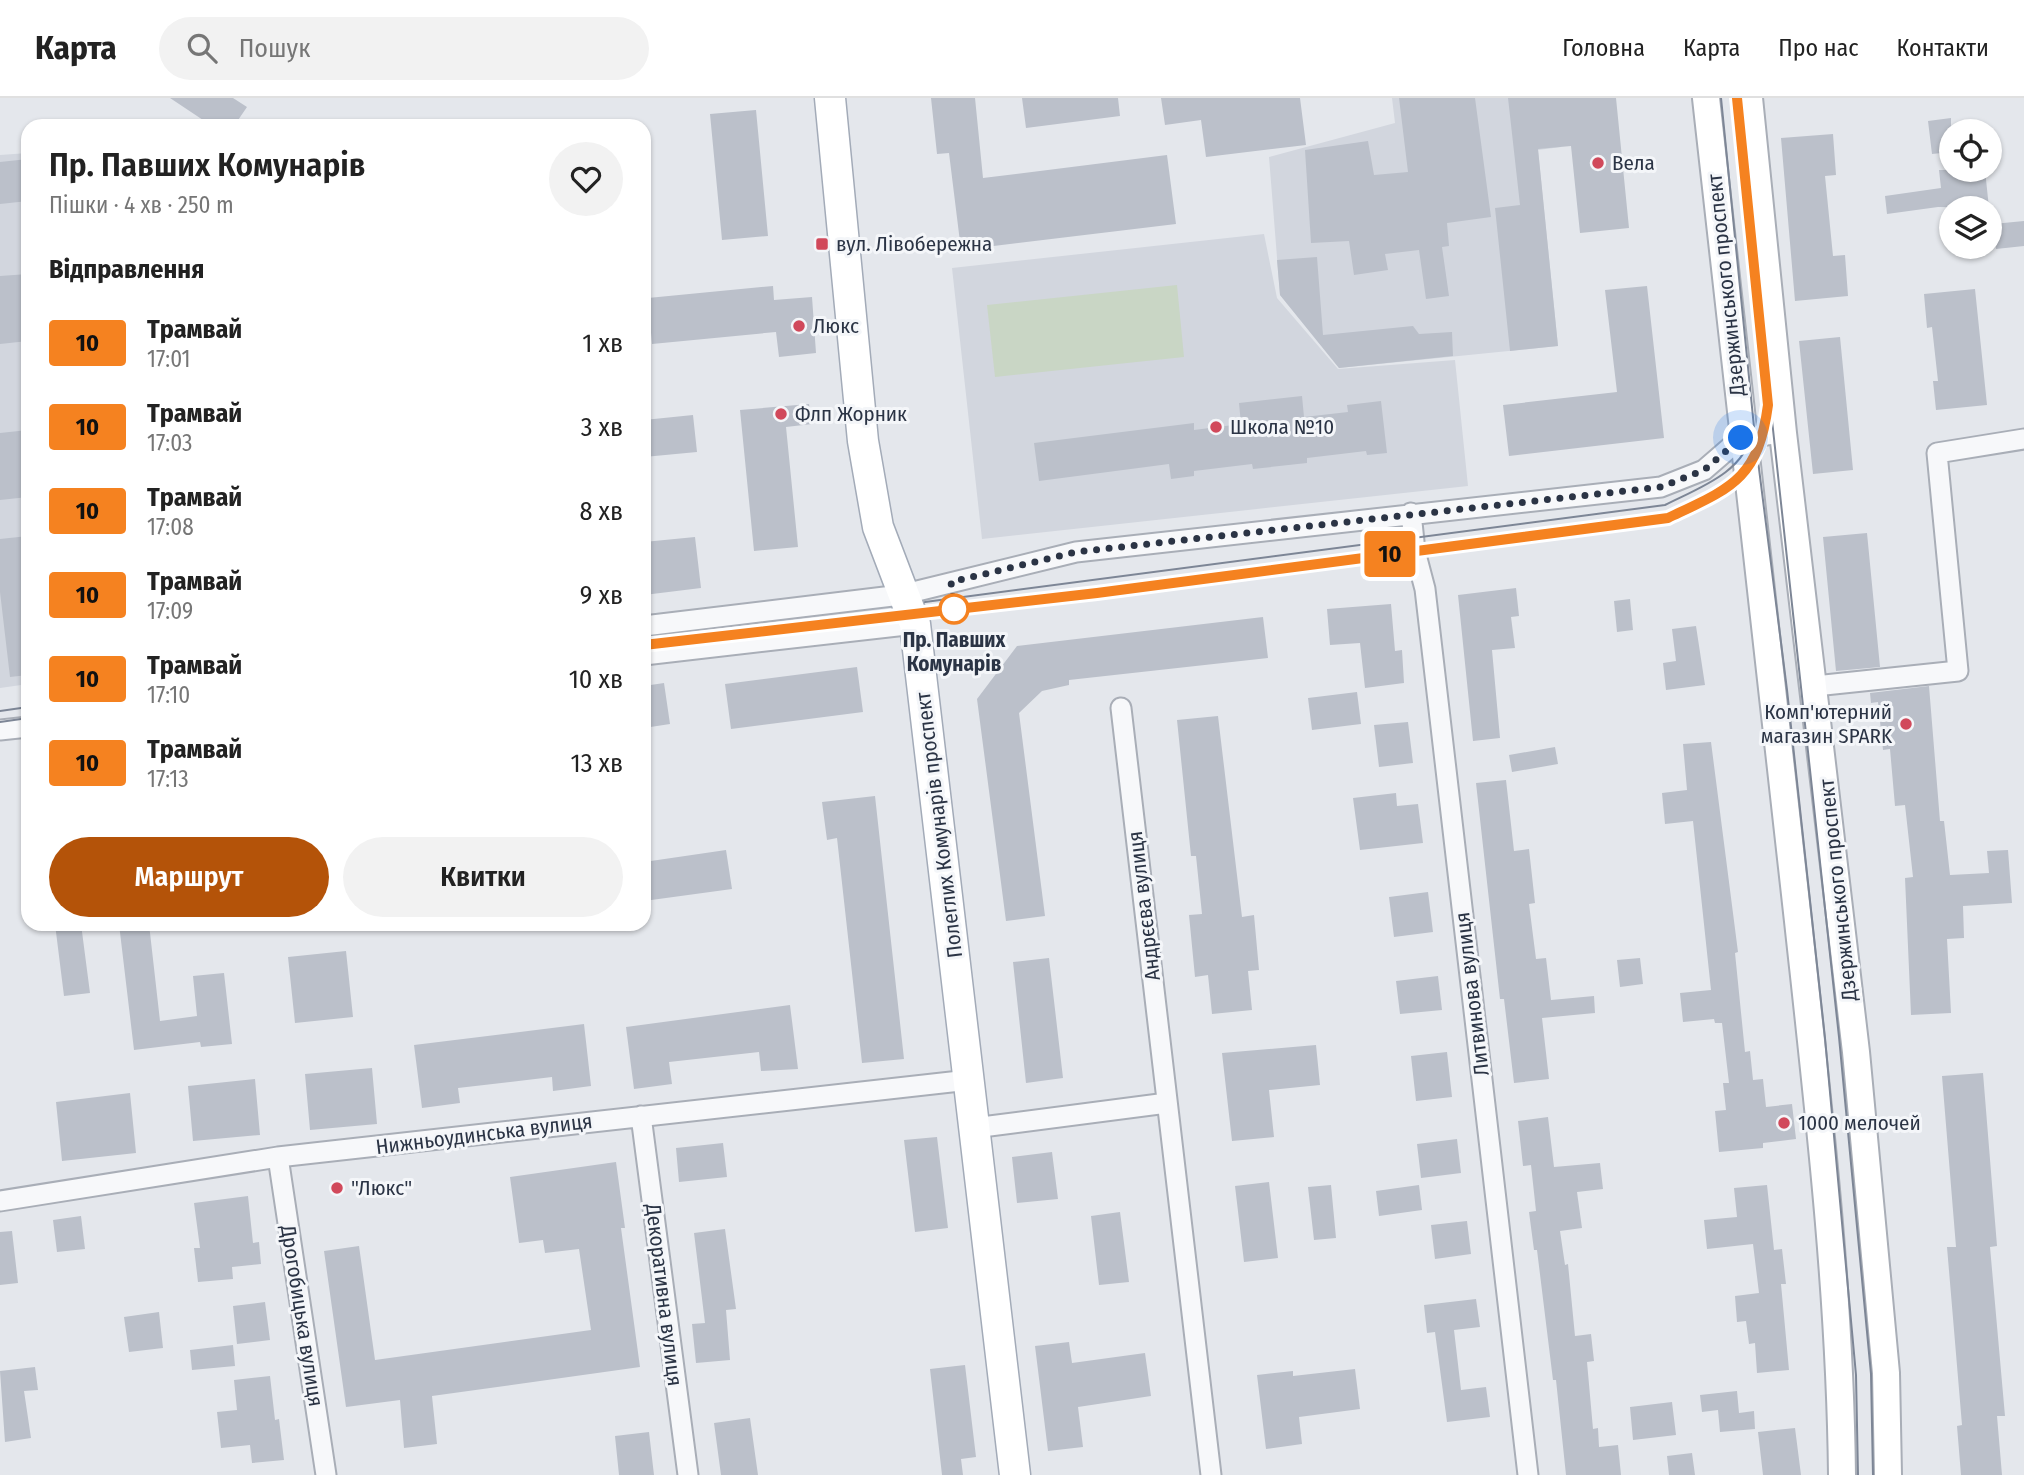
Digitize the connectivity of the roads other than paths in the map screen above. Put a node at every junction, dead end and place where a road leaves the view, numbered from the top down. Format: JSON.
{"nodes":[{"id":1,"x":830,"y":98,"type":"edge"},
{"id":2,"x":1706,"y":98,"type":"edge"},
{"id":3,"x":1749,"y":98,"type":"edge"},
{"id":4,"x":1783,"y":433,"type":"junction"},
{"id":5,"x":1741,"y":438,"type":"junction"},
{"id":6,"x":2024,"y":439,"type":"edge"},
{"id":7,"x":1411,"y":513,"type":"junction"},
{"id":8,"x":901,"y":595,"type":"junction"},
{"id":9,"x":651,"y":625,"type":"edge"},
{"id":10,"x":915,"y":625,"type":"junction"},
{"id":11,"x":651,"y":654,"type":"edge"},
{"id":12,"x":1815,"y":686,"type":"junction"},
{"id":13,"x":1121,"y":708,"type":"dead end"},
{"id":14,"x":21,"y":728,"type":"edge"},
{"id":15,"x":0,"y":730,"type":"edge"},
{"id":16,"x":969,"y":1080,"type":"junction"},
{"id":17,"x":1167,"y":1103,"type":"junction"},
{"id":18,"x":640,"y":1116,"type":"junction"},
{"id":19,"x":974,"y":1128,"type":"junction"},
{"id":20,"x":278,"y":1157,"type":"junction"},
{"id":21,"x":0,"y":1201,"type":"edge"},
{"id":22,"x":326,"y":1475,"type":"edge"},
{"id":23,"x":688,"y":1475,"type":"edge"},
{"id":24,"x":1015,"y":1475,"type":"edge"},
{"id":25,"x":1211,"y":1475,"type":"edge"},
{"id":26,"x":1528,"y":1475,"type":"edge"},
{"id":27,"x":1842,"y":1475,"type":"edge"},
{"id":28,"x":1888,"y":1475,"type":"edge"}],
"edges":[{"from":1,"to":8,"type":"main road","name":"Полеглих Комунарів проспект"},
{"from":2,"to":5,"type":"street","name":"Дзержинського проспект"},
{"from":3,"to":4,"type":"street","name":"Дзержинського проспект"},
{"from":4,"to":5,"type":"street"},
{"from":4,"to":12,"type":"street","name":"Дзержинського проспект"},
{"from":5,"to":7,"type":"street"},
{"from":5,"to":27,"type":"street","name":"Дзержинського проспект"},
{"from":6,"to":12,"type":"street"},
{"from":7,"to":8,"type":"street"},
{"from":7,"to":26,"type":"street","name":"Литвинова вулиця"},
{"from":8,"to":9,"type":"street"},
{"from":8,"to":10,"type":"main road","name":"Полеглих Комунарів проспект"},
{"from":10,"to":11,"type":"street"},
{"from":10,"to":16,"type":"main road","name":"Полеглих Комунарів проспект"},
{"from":12,"to":28,"type":"street","name":"Дзержинського проспект"},
{"from":13,"to":17,"type":"street","name":"Андрєєва вулиця"},
{"from":14,"to":15,"type":"street"},
{"from":16,"to":18,"type":"street","name":"Нижньоудинська вулиця"},
{"from":16,"to":19,"type":"main road","name":"Полеглих Комунарів проспект"},
{"from":17,"to":19,"type":"street"},
{"from":17,"to":25,"type":"street","name":"Андрєєва вулиця"},
{"from":18,"to":20,"type":"street","name":"Нижньоудинська вулиця"},
{"from":18,"to":23,"type":"street","name":"Декоративна вулиця"},
{"from":19,"to":24,"type":"main road","name":"Полеглих Комунарів проспект"},
{"from":20,"to":21,"type":"street","name":"Нижньоудинська вулиця"},
{"from":20,"to":22,"type":"street","name":"Дрогобицька вулиця"}]}
